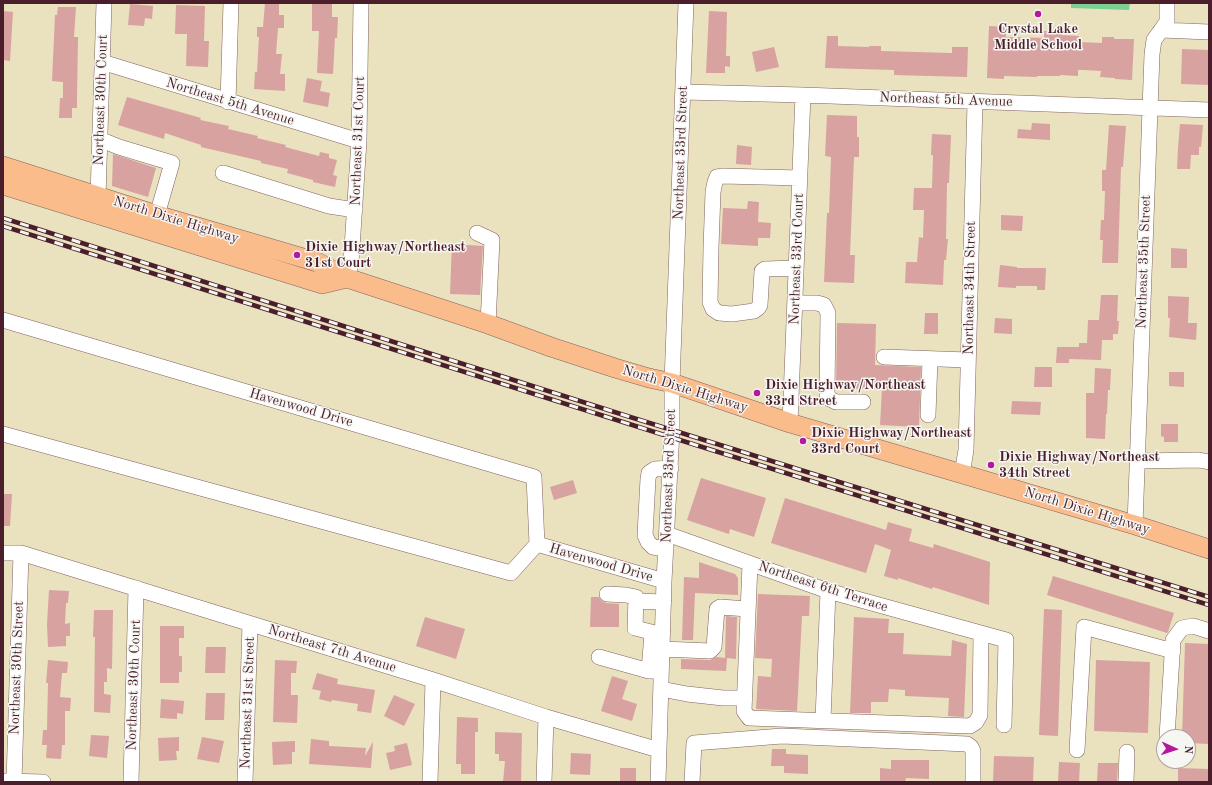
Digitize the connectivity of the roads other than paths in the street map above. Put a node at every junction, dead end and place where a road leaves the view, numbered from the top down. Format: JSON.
{"nodes":[{"id":1,"x":104,"y":3,"type":"edge"},
{"id":2,"x":231,"y":3,"type":"edge"},
{"id":3,"x":361,"y":3,"type":"edge"},
{"id":4,"x":686,"y":3,"type":"edge"},
{"id":5,"x":1167,"y":3,"type":"edge"},
{"id":6,"x":1161,"y":30,"type":"junction"},
{"id":7,"x":1209,"y":32,"type":"edge"},
{"id":8,"x":102,"y":62,"type":"junction"},
{"id":9,"x":683,"y":92,"type":"junction"},
{"id":10,"x":803,"y":95,"type":"junction"},
{"id":11,"x":228,"y":102,"type":"junction"},
{"id":12,"x":975,"y":102,"type":"junction"},
{"id":13,"x":1150,"y":108,"type":"junction"},
{"id":14,"x":1209,"y":110,"type":"edge"},
{"id":15,"x":99,"y":139,"type":"junction"},
{"id":16,"x":359,"y":141,"type":"junction"},
{"id":17,"x":3,"y":166,"type":"edge"},
{"id":18,"x":223,"y":173,"type":"dead end"},
{"id":19,"x":800,"y":178,"type":"junction"},
{"id":20,"x":3,"y":185,"type":"edge"},
{"id":21,"x":98,"y":196,"type":"junction"},
{"id":22,"x":355,"y":210,"type":"junction"},
{"id":23,"x":156,"y":215,"type":"junction"},
{"id":24,"x":477,"y":233,"type":"dead end"},
{"id":25,"x":796,"y":268,"type":"junction"},
{"id":26,"x":347,"y":278,"type":"junction"},
{"id":27,"x":795,"y":303,"type":"junction"},
{"id":28,"x":3,"y":320,"type":"edge"},
{"id":29,"x":488,"y":324,"type":"junction"},
{"id":30,"x":884,"y":357,"type":"dead end"},
{"id":31,"x":930,"y":359,"type":"junction"},
{"id":32,"x":968,"y":360,"type":"junction"},
{"id":33,"x":672,"y":383,"type":"junction"},
{"id":34,"x":863,"y":402,"type":"dead end"},
{"id":35,"x":928,"y":415,"type":"dead end"},
{"id":36,"x":790,"y":423,"type":"junction"},
{"id":37,"x":3,"y":434,"type":"edge"},
{"id":38,"x":1138,"y":461,"type":"junction"},
{"id":39,"x":1209,"y":462,"type":"edge"},
{"id":40,"x":671,"y":468,"type":"junction"},
{"id":41,"x":962,"y":474,"type":"junction"},
{"id":42,"x":1135,"y":525,"type":"junction"},
{"id":43,"x":667,"y":534,"type":"junction"},
{"id":44,"x":537,"y":544,"type":"junction"},
{"id":45,"x":666,"y":549,"type":"junction"},
{"id":46,"x":1209,"y":549,"type":"edge"},
{"id":47,"x":3,"y":552,"type":"edge"},
{"id":48,"x":21,"y":553,"type":"junction"},
{"id":49,"x":750,"y":564,"type":"junction"},
{"id":50,"x":664,"y":581,"type":"junction"},
{"id":51,"x":136,"y":588,"type":"junction"},
{"id":52,"x":828,"y":591,"type":"junction"},
{"id":53,"x":607,"y":594,"type":"dead end"},
{"id":54,"x":636,"y":601,"type":"junction"},
{"id":55,"x":664,"y":602,"type":"junction"},
{"id":56,"x":748,"y":609,"type":"junction"},
{"id":57,"x":250,"y":624,"type":"junction"},
{"id":58,"x":1209,"y":631,"type":"edge"},
{"id":59,"x":658,"y":633,"type":"junction"},
{"id":60,"x":981,"y":633,"type":"junction"},
{"id":61,"x":662,"y":649,"type":"junction"},
{"id":62,"x":1173,"y":651,"type":"junction"},
{"id":63,"x":599,"y":657,"type":"dead end"},
{"id":64,"x":10,"y":670,"type":"edge"},
{"id":65,"x":655,"y":671,"type":"junction"},
{"id":66,"x":433,"y":680,"type":"junction"},
{"id":67,"x":661,"y":689,"type":"junction"},
{"id":68,"x":744,"y":705,"type":"junction"},
{"id":69,"x":546,"y":716,"type":"junction"},
{"id":70,"x":823,"y":720,"type":"junction"},
{"id":71,"x":1004,"y":725,"type":"dead end"},
{"id":72,"x":1168,"y":729,"type":"edge"},
{"id":73,"x":659,"y":750,"type":"junction"},
{"id":74,"x":1077,"y":750,"type":"dead end"},
{"id":75,"x":1127,"y":752,"type":"dead end"},
{"id":76,"x":10,"y":781,"type":"edge"},
{"id":77,"x":43,"y":782,"type":"edge"},
{"id":78,"x":131,"y":782,"type":"edge"},
{"id":79,"x":245,"y":782,"type":"edge"},
{"id":80,"x":430,"y":782,"type":"edge"},
{"id":81,"x":544,"y":782,"type":"edge"},
{"id":82,"x":658,"y":782,"type":"edge"},
{"id":83,"x":692,"y":782,"type":"edge"},
{"id":84,"x":973,"y":782,"type":"edge"},
{"id":85,"x":1126,"y":782,"type":"edge"}],
"edges":[{"from":1,"to":8,"type":"street","name":"Northeast 30th Court"},
{"from":2,"to":11,"type":"street"},
{"from":3,"to":16,"type":"street","name":"Northeast 31st Court"},
{"from":4,"to":9,"type":"street","name":"Northeast 33rd Street"},
{"from":5,"to":6,"type":"street","name":"Northeast 35th Street"},
{"from":6,"to":7,"type":"street"},
{"from":6,"to":13,"type":"street","name":"Northeast 35th Street"},
{"from":8,"to":11,"type":"street","name":"Northeast 5th Avenue"},
{"from":8,"to":15,"type":"street","name":"Northeast 30th Court"},
{"from":9,"to":10,"type":"street","name":"Northeast 5th Avenue"},
{"from":9,"to":33,"type":"street","name":"Northeast 33rd Street"},
{"from":10,"to":12,"type":"street","name":"Northeast 5th Avenue"},
{"from":10,"to":19,"type":"street","name":"Northeast 33rd Court"},
{"from":11,"to":16,"type":"street","name":"Northeast 5th Avenue"},
{"from":12,"to":13,"type":"street","name":"Northeast 5th Avenue"},
{"from":12,"to":32,"type":"street","name":"Northeast 34th Street"},
{"from":13,"to":14,"type":"street","name":"Northeast 5th Avenue"},
{"from":13,"to":38,"type":"street","name":"Northeast 35th Street"},
{"from":15,"to":21,"type":"street","name":"Northeast 30th Court"},
{"from":15,"to":23,"type":"street"},
{"from":16,"to":22,"type":"street","name":"Northeast 31st Court"},
{"from":17,"to":21,"type":"main road","name":"North Dixie Highway"},
{"from":18,"to":22,"type":"street"},
{"from":19,"to":25,"type":"street","name":"Northeast 33rd Court"},
{"from":19,"to":25,"type":"street"},
{"from":20,"to":26,"type":"main road","name":"North Dixie Highway"},
{"from":21,"to":23,"type":"main road","name":"North Dixie Highway"},
{"from":22,"to":26,"type":"street","name":"Northeast 31st Court"},
{"from":23,"to":26,"type":"main road","name":"North Dixie Highway"},
{"from":24,"to":29,"type":"street"},
{"from":25,"to":27,"type":"street","name":"Northeast 33rd Court"},
{"from":26,"to":29,"type":"main road","name":"North Dixie Highway"},
{"from":27,"to":34,"type":"street"},
{"from":27,"to":36,"type":"street","name":"Northeast 33rd Court"},
{"from":28,"to":44,"type":"street","name":"Havenwood Drive"},
{"from":29,"to":33,"type":"main road","name":"North Dixie Highway"},
{"from":30,"to":31,"type":"street"},
{"from":31,"to":32,"type":"street"},
{"from":31,"to":35,"type":"street"},
{"from":32,"to":41,"type":"street","name":"Northeast 34th Street"},
{"from":33,"to":36,"type":"main road","name":"North Dixie Highway"},
{"from":33,"to":40,"type":"street","name":"Northeast 33rd Street"},
{"from":36,"to":41,"type":"main road","name":"North Dixie Highway"},
{"from":37,"to":44,"type":"street","name":"Havenwood Drive"},
{"from":38,"to":39,"type":"street"},
{"from":38,"to":42,"type":"street","name":"Northeast 35th Street"},
{"from":40,"to":43,"type":"street","name":"Northeast 33rd Street"},
{"from":40,"to":45,"type":"street"},
{"from":41,"to":42,"type":"main road","name":"North Dixie Highway"},
{"from":42,"to":46,"type":"main road","name":"North Dixie Highway"},
{"from":43,"to":45,"type":"street","name":"Northeast 33rd Street"},
{"from":43,"to":49,"type":"street","name":"Northeast 6th Terrace"},
{"from":44,"to":50,"type":"street","name":"Havenwood Drive"},
{"from":45,"to":50,"type":"street","name":"Northeast 33rd Street"},
{"from":47,"to":48,"type":"street","name":"Northeast 7th Avenue"},
{"from":48,"to":51,"type":"street","name":"Northeast 7th Avenue"},
{"from":48,"to":64,"type":"street","name":"Northeast 30th Street"},
{"from":49,"to":52,"type":"street","name":"Northeast 6th Terrace"},
{"from":49,"to":56,"type":"street"},
{"from":50,"to":55,"type":"street","name":"Northeast 33rd Street"},
{"from":51,"to":57,"type":"street","name":"Northeast 7th Avenue"},
{"from":51,"to":78,"type":"street","name":"Northeast 30th Court"},
{"from":52,"to":60,"type":"street","name":"Northeast 6th Terrace"},
{"from":52,"to":70,"type":"street"},
{"from":53,"to":54,"type":"street"},
{"from":54,"to":55,"type":"street"},
{"from":54,"to":59,"type":"street"},
{"from":55,"to":59,"type":"street","name":"Northeast 33rd Street"},
{"from":56,"to":61,"type":"street"},
{"from":56,"to":68,"type":"street"},
{"from":57,"to":66,"type":"street","name":"Northeast 7th Avenue"},
{"from":57,"to":79,"type":"street","name":"Northeast 31st Street"},
{"from":58,"to":62,"type":"street"},
{"from":59,"to":61,"type":"street","name":"Northeast 33rd Street"},
{"from":59,"to":65,"type":"street"},
{"from":60,"to":70,"type":"street"},
{"from":60,"to":71,"type":"street","name":"Northeast 6th Terrace"},
{"from":61,"to":65,"type":"street","name":"Northeast 33rd Street"},
{"from":62,"to":72,"type":"street"},
{"from":62,"to":74,"type":"street"},
{"from":63,"to":65,"type":"street"},
{"from":64,"to":76,"type":"street","name":"Northeast 30th Street"},
{"from":65,"to":67,"type":"street","name":"Northeast 33rd Street"},
{"from":66,"to":69,"type":"street","name":"Northeast 7th Avenue"},
{"from":66,"to":80,"type":"street"},
{"from":67,"to":68,"type":"street"},
{"from":67,"to":73,"type":"street","name":"Northeast 33rd Street"},
{"from":68,"to":70,"type":"street"},
{"from":69,"to":73,"type":"street","name":"Northeast 7th Avenue"},
{"from":69,"to":81,"type":"street"},
{"from":73,"to":82,"type":"street","name":"Northeast 33rd Street"},
{"from":75,"to":85,"type":"street"},
{"from":76,"to":77,"type":"street"},
{"from":83,"to":84,"type":"street"}]}
